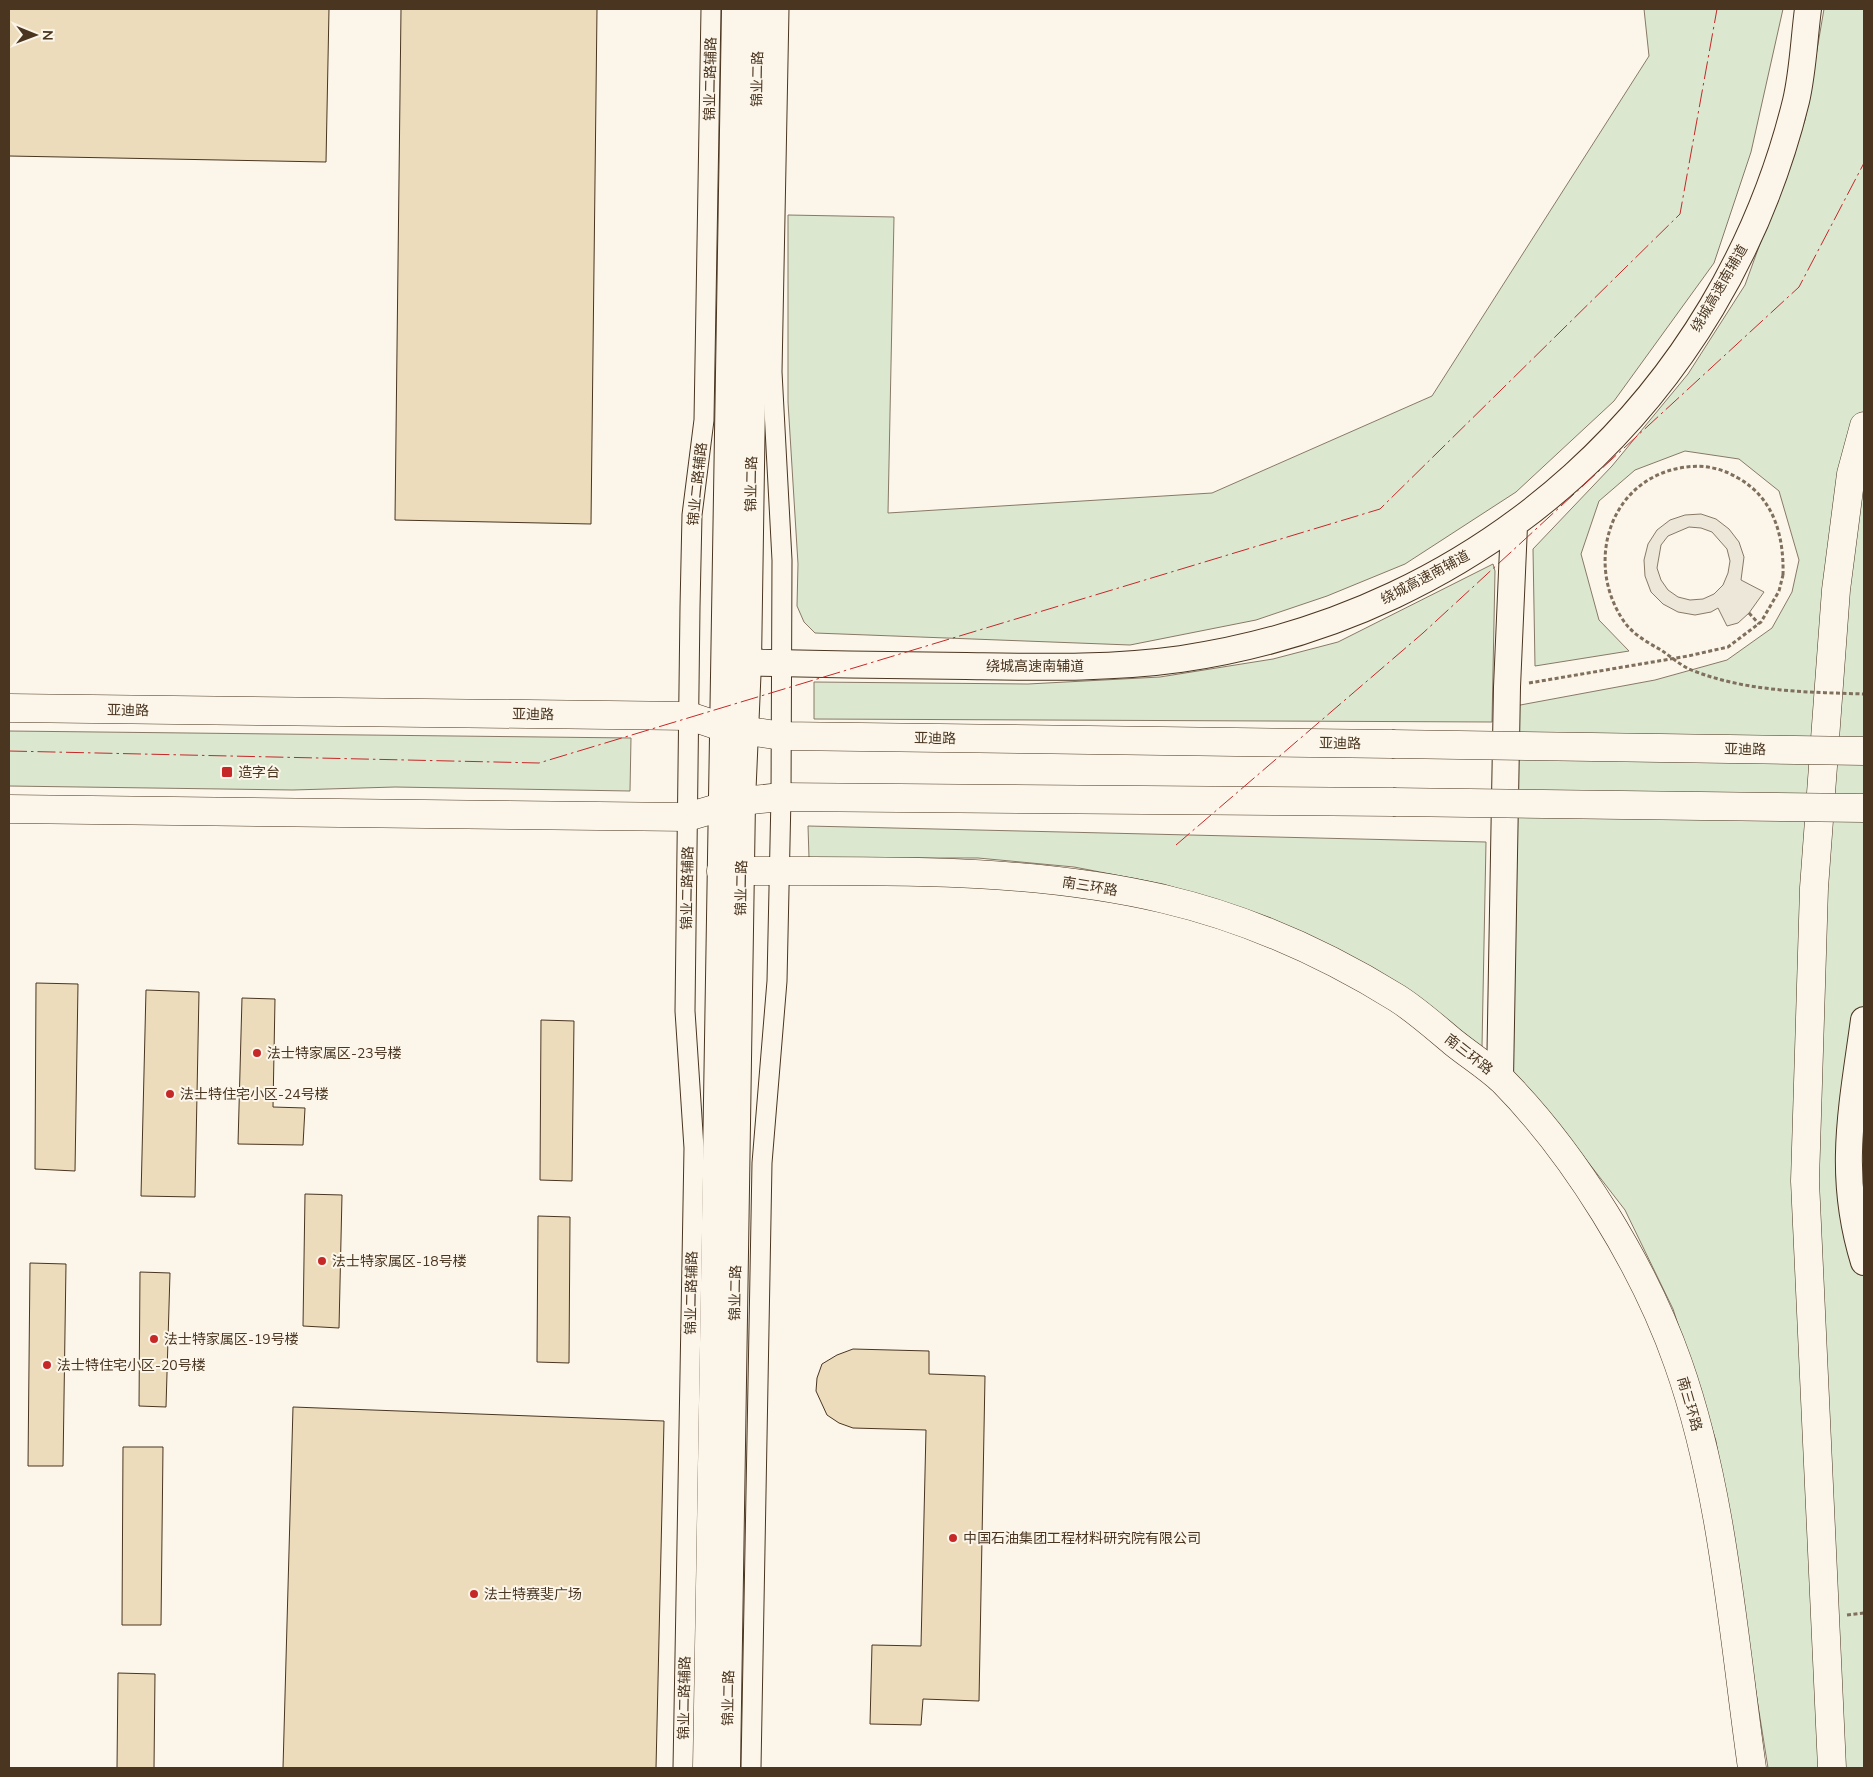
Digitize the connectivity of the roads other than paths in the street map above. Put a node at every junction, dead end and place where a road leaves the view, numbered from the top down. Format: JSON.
{"nodes":[{"id":1,"x":712,"y":9,"type":"edge"},
{"id":2,"x":735,"y":9,"type":"edge"},
{"id":3,"x":758,"y":9,"type":"edge"},
{"id":4,"x":778,"y":9,"type":"edge"},
{"id":5,"x":1808,"y":9,"type":"edge"},
{"id":6,"x":1864,"y":426,"type":"edge"},
{"id":7,"x":1514,"y":526,"type":"junction"},
{"id":8,"x":736,"y":662,"type":"junction"},
{"id":9,"x":782,"y":663,"type":"junction"},
{"id":10,"x":9,"y":708,"type":"edge"},
{"id":11,"x":689,"y":716,"type":"junction"},
{"id":12,"x":733,"y":728,"type":"junction"},
{"id":13,"x":782,"y":736,"type":"junction"},
{"id":14,"x":1864,"y":751,"type":"edge"},
{"id":15,"x":781,"y":797,"type":"junction"},
{"id":16,"x":732,"y":804,"type":"junction"},
{"id":17,"x":1864,"y":808,"type":"edge"},
{"id":18,"x":9,"y":809,"type":"edge"},
{"id":19,"x":687,"y":817,"type":"junction"},
{"id":20,"x":731,"y":871,"type":"junction"},
{"id":21,"x":778,"y":872,"type":"junction"},
{"id":22,"x":1864,"y":1020,"type":"edge"},
{"id":23,"x":1500,"y":1079,"type":"junction"},
{"id":24,"x":1864,"y":1262,"type":"edge"},
{"id":25,"x":683,"y":1768,"type":"edge"},
{"id":26,"x":706,"y":1768,"type":"edge"},
{"id":27,"x":727,"y":1768,"type":"edge"},
{"id":28,"x":751,"y":1768,"type":"edge"},
{"id":29,"x":1752,"y":1768,"type":"edge"},
{"id":30,"x":1832,"y":1768,"type":"edge"}],
"edges":[{"from":1,"to":11,"type":"street","name":"锦业二路辅路"},
{"from":2,"to":8,"type":"main road","name":"锦业二路"},
{"from":3,"to":8,"type":"main road","name":"锦业二路"},
{"from":4,"to":9,"type":"street"},
{"from":5,"to":7,"type":"main road","name":"绕城高速南辅道"},
{"from":6,"to":30,"type":"highway"},
{"from":7,"to":9,"type":"main road","name":"绕城高速南辅道"},
{"from":7,"to":23,"type":"main road"},
{"from":8,"to":9,"type":"main road","name":"绕城高速南辅道"},
{"from":8,"to":12,"type":"main road","name":"锦业二路"},
{"from":9,"to":13,"type":"street"},
{"from":10,"to":11,"type":"highway","name":"亚迪路"},
{"from":11,"to":12,"type":"highway","name":"亚迪路"},
{"from":11,"to":19,"type":"street","name":"锦业二路辅路"},
{"from":12,"to":13,"type":"highway","name":"亚迪路"},
{"from":12,"to":16,"type":"main road","name":"锦业二路"},
{"from":13,"to":14,"type":"highway","name":"亚迪路","bridge":true},
{"from":13,"to":15,"type":"street"},
{"from":15,"to":16,"type":"highway"},
{"from":15,"to":17,"type":"highway","bridge":true},
{"from":15,"to":21,"type":"street"},
{"from":16,"to":19,"type":"highway"},
{"from":16,"to":20,"type":"main road","name":"锦业二路"},
{"from":18,"to":19,"type":"highway"},
{"from":19,"to":25,"type":"street","name":"锦业二路辅路"},
{"from":20,"to":21,"type":"highway","name":"南三环路"},
{"from":20,"to":26,"type":"main road","name":"锦业二路"},
{"from":20,"to":27,"type":"main road","name":"锦业二路"},
{"from":21,"to":23,"type":"highway","name":"南三环路"},
{"from":21,"to":28,"type":"street"},
{"from":22,"to":24,"type":"main road"},
{"from":23,"to":29,"type":"highway","name":"南三环路"}]}
